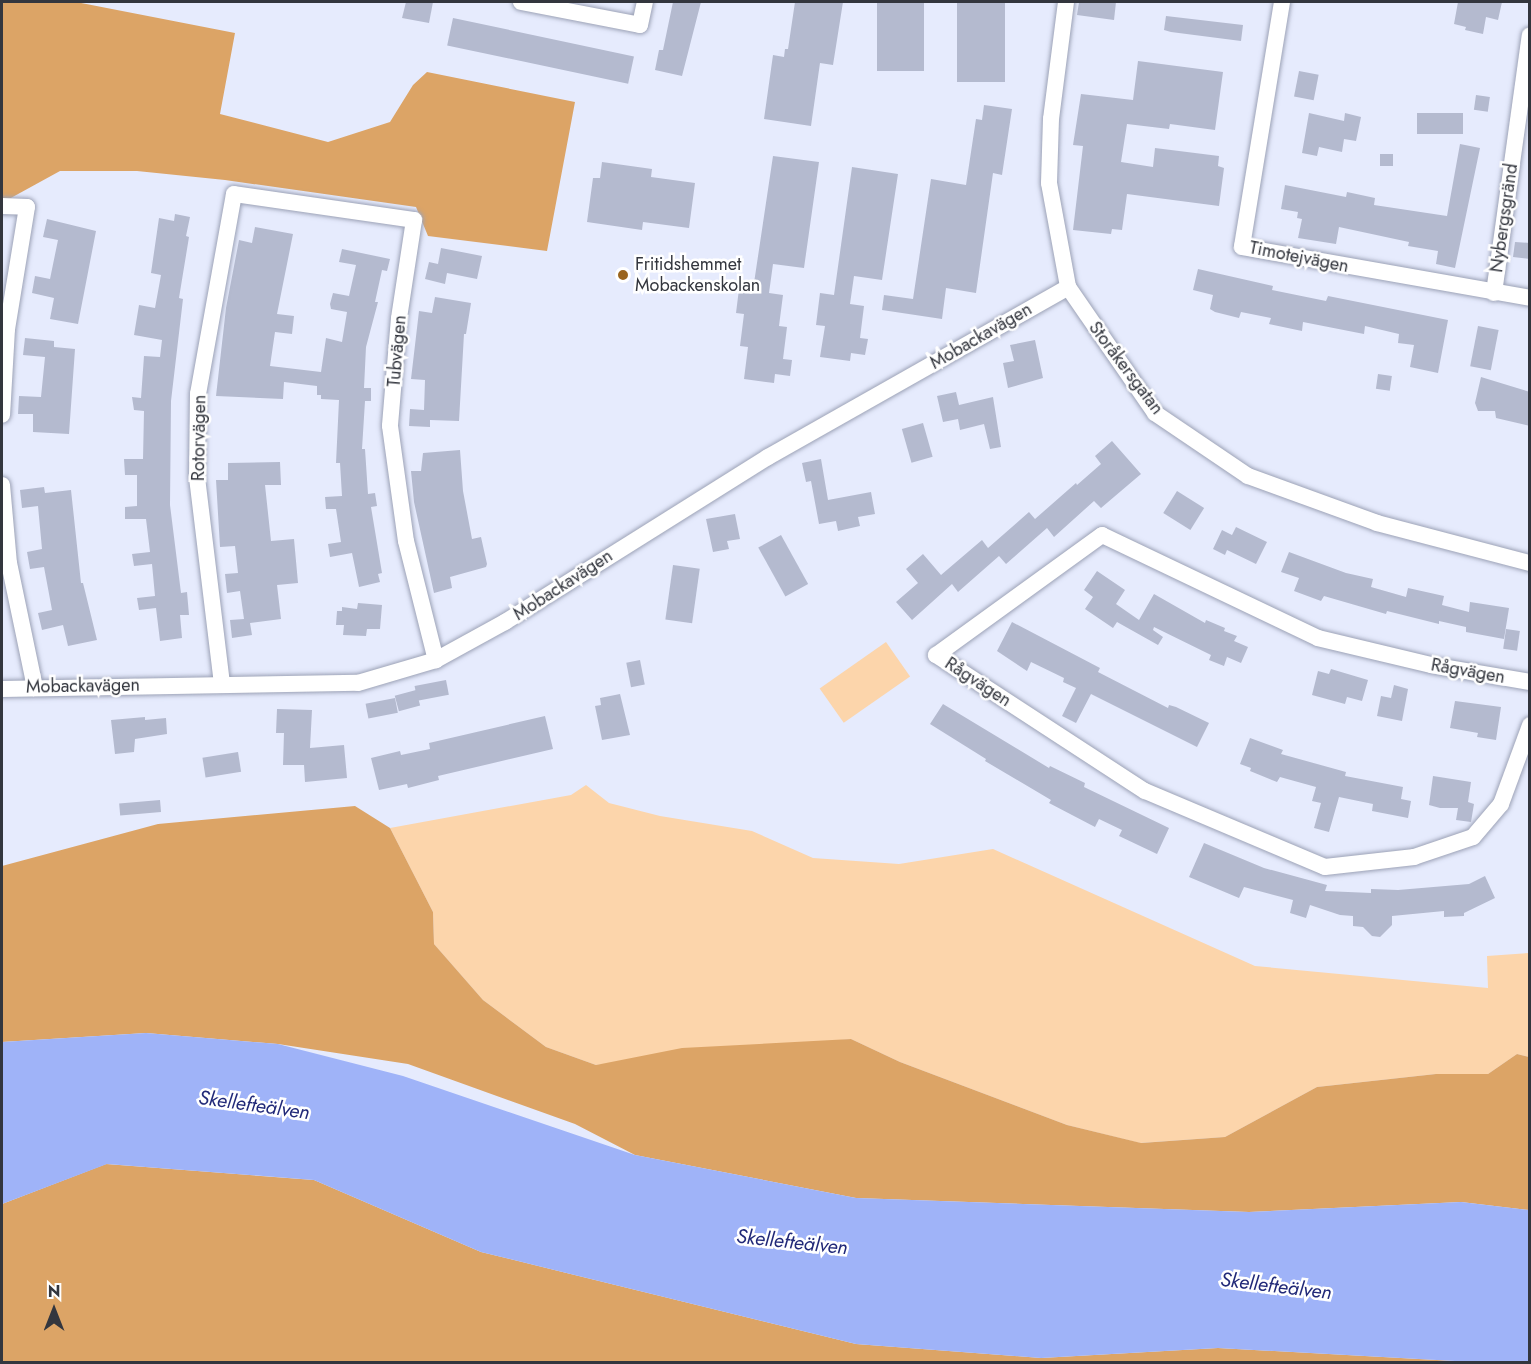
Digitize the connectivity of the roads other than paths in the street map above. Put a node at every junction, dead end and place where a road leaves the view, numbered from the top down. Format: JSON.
{"nodes":[{"id":1,"x":521,"y":2,"type":"edge"},
{"id":2,"x":645,"y":2,"type":"edge"},
{"id":3,"x":1066,"y":2,"type":"edge"},
{"id":4,"x":1282,"y":2,"type":"edge"},
{"id":5,"x":1530,"y":35,"type":"edge"},
{"id":6,"x":234,"y":194,"type":"joint"},
{"id":7,"x":2,"y":206,"type":"edge"},
{"id":8,"x":1068,"y":287,"type":"junction"},
{"id":9,"x":1494,"y":293,"type":"junction"},
{"id":10,"x":1530,"y":298,"type":"edge"},
{"id":11,"x":2,"y":415,"type":"edge"},
{"id":12,"x":2,"y":485,"type":"edge"},
{"id":13,"x":1530,"y":563,"type":"edge"},
{"id":14,"x":436,"y":660,"type":"junction"},
{"id":15,"x":1530,"y":682,"type":"edge"},
{"id":16,"x":222,"y":684,"type":"junction"},
{"id":17,"x":35,"y":687,"type":"junction"},
{"id":18,"x":2,"y":689,"type":"edge"},
{"id":19,"x":1530,"y":725,"type":"edge"}],
"edges":[{"from":1,"to":2,"type":"street"},
{"from":3,"to":8,"type":"street","name":"Storåkersgatan"},
{"from":4,"to":9,"type":"street","name":"Timotejvägen"},
{"from":5,"to":9,"type":"street","name":"Nybergsgränd"},
{"from":6,"to":14,"type":"street","name":"Tubvägen"},
{"from":6,"to":16,"type":"street","name":"Rotorvägen"},
{"from":7,"to":11,"type":"street"},
{"from":8,"to":13,"type":"street","name":"Storåkersgatan"},
{"from":8,"to":14,"type":"street","name":"Mobackavägen"},
{"from":9,"to":10,"type":"street","name":"Timotejvägen"},
{"from":12,"to":17,"type":"street"},
{"from":14,"to":16,"type":"street","name":"Mobackavägen"},
{"from":15,"to":19,"type":"street","name":"Rågvägen"},
{"from":16,"to":17,"type":"street","name":"Mobackavägen"},
{"from":17,"to":18,"type":"street","name":"Mobackavägen"}]}
